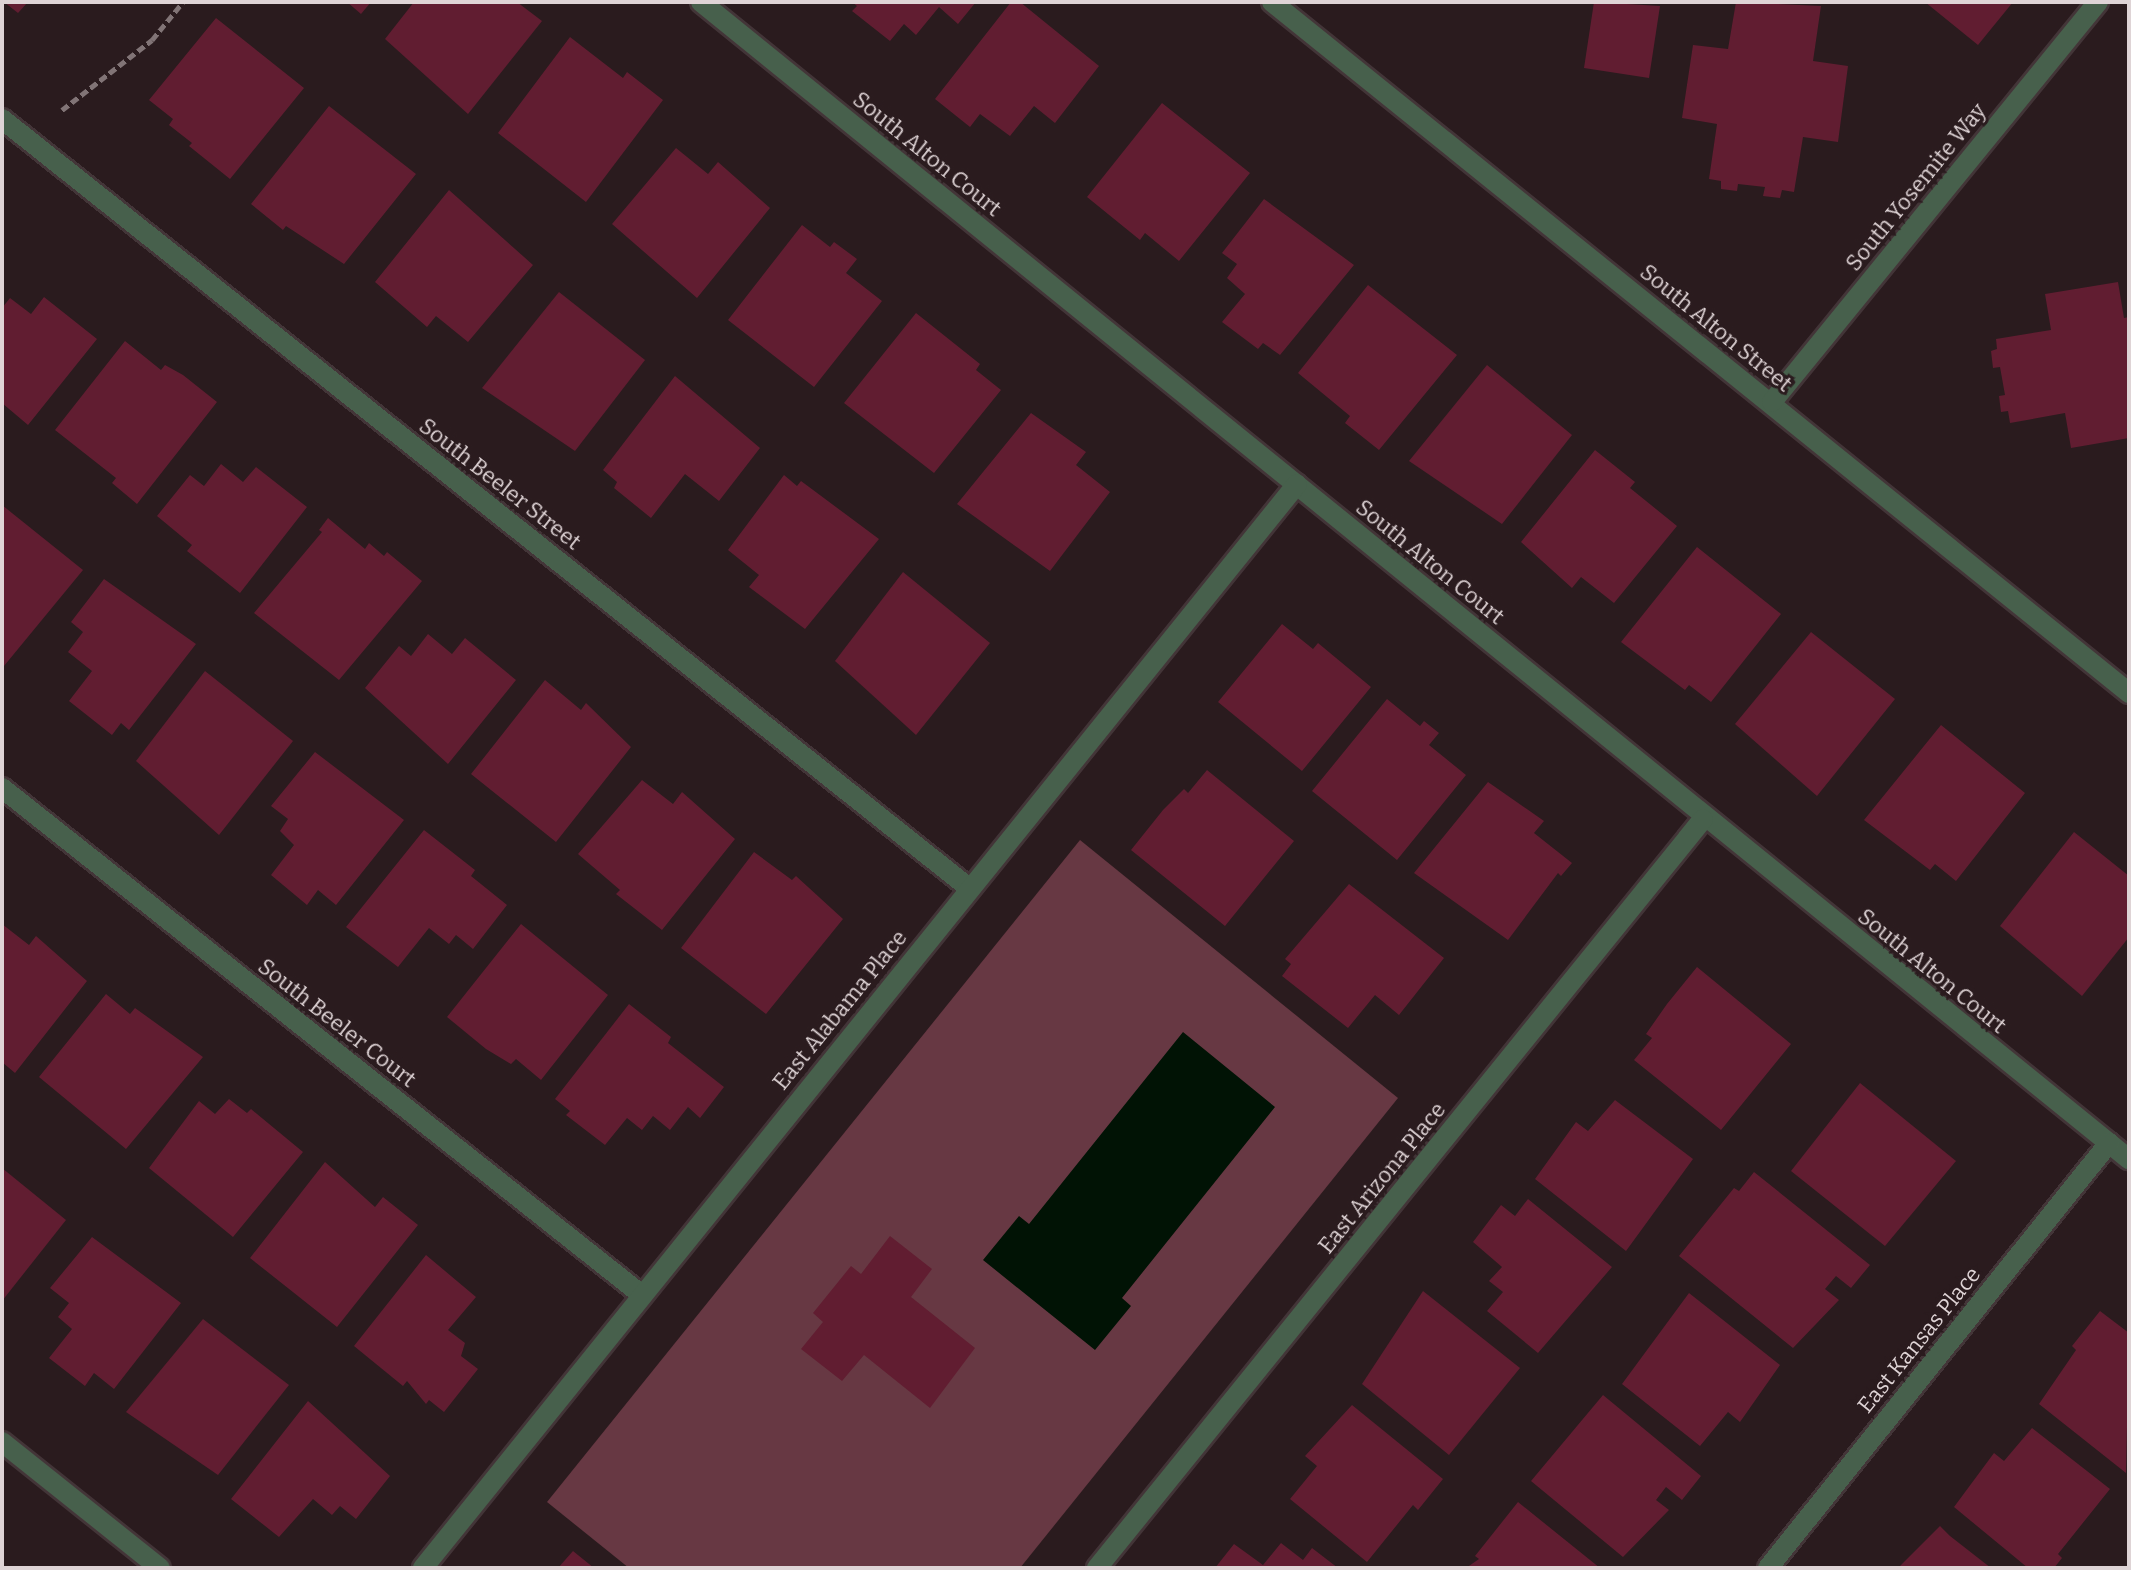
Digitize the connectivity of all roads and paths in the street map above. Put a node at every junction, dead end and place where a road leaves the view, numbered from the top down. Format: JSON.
{"nodes":[{"id":1,"x":183,"y":2,"type":"edge"},
{"id":2,"x":701,"y":2,"type":"edge"},
{"id":3,"x":1272,"y":2,"type":"edge"},
{"id":4,"x":2098,"y":2,"type":"edge"},
{"id":5,"x":2,"y":119,"type":"edge"},
{"id":6,"x":33,"y":144,"type":"junction"},
{"id":7,"x":1772,"y":402,"type":"junction"},
{"id":8,"x":1297,"y":484,"type":"junction"},
{"id":9,"x":2129,"y":693,"type":"edge"},
{"id":10,"x":2,"y":788,"type":"edge"},
{"id":11,"x":1703,"y":819,"type":"junction"},
{"id":12,"x":968,"y":887,"type":"junction"},
{"id":13,"x":2109,"y":1143,"type":"junction"},
{"id":14,"x":2129,"y":1159,"type":"edge"},
{"id":15,"x":642,"y":1295,"type":"junction"},
{"id":16,"x":2,"y":1442,"type":"edge"},
{"id":17,"x":160,"y":1568,"type":"edge"},
{"id":18,"x":423,"y":1568,"type":"edge"},
{"id":19,"x":1097,"y":1568,"type":"edge"},
{"id":20,"x":1768,"y":1568,"type":"edge"}],
"edges":[{"from":1,"to":6,"type":"path"},
{"from":2,"to":8,"type":"street","name":"South Alton Court"},
{"from":3,"to":7,"type":"street","name":"South Alton Street"},
{"from":4,"to":7,"type":"street","name":"South Yosemite Way"},
{"from":5,"to":6,"type":"street","name":"South Beeler Street"},
{"from":6,"to":12,"type":"street","name":"South Beeler Street"},
{"from":7,"to":9,"type":"street","name":"South Alton Street"},
{"from":8,"to":11,"type":"street","name":"South Alton Court"},
{"from":8,"to":12,"type":"street","name":"East Alabama Place"},
{"from":10,"to":15,"type":"street","name":"South Beeler Court"},
{"from":11,"to":13,"type":"street","name":"South Alton Court"},
{"from":11,"to":19,"type":"street","name":"East Arizona Place"},
{"from":12,"to":15,"type":"street","name":"East Alabama Place"},
{"from":13,"to":14,"type":"street","name":"South Alton Court"},
{"from":13,"to":20,"type":"street","name":"East Kansas Place"},
{"from":15,"to":18,"type":"street","name":"East Alabama Place"},
{"from":16,"to":17,"type":"street"}]}
